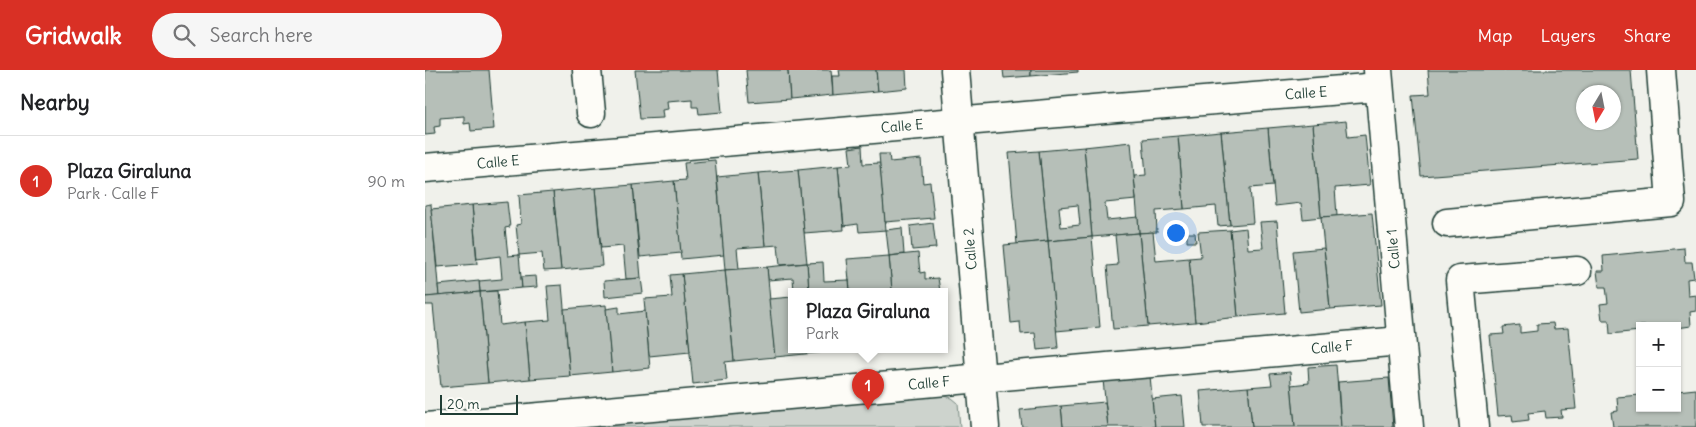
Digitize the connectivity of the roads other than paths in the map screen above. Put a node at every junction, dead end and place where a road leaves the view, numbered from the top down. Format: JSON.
{"nodes":[{"id":1,"x":587,"y":70,"type":"edge"},
{"id":2,"x":955,"y":70,"type":"edge"},
{"id":3,"x":1661,"y":70,"type":"edge"},
{"id":4,"x":1378,"y":78,"type":"edge"},
{"id":5,"x":591,"y":112,"type":"dead end"},
{"id":6,"x":960,"y":121,"type":"junction"},
{"id":7,"x":425,"y":168,"type":"edge"},
{"id":8,"x":1447,"y":223,"type":"dead end"},
{"id":9,"x":1577,"y":271,"type":"dead end"},
{"id":10,"x":1401,"y":341,"type":"junction"},
{"id":11,"x":981,"y":378,"type":"junction"},
{"id":12,"x":426,"y":427,"type":"edge"},
{"id":13,"x":985,"y":427,"type":"edge"},
{"id":14,"x":1409,"y":427,"type":"edge"},
{"id":15,"x":1474,"y":427,"type":"edge"}],
"edges":[{"from":1,"to":5,"type":"street"},
{"from":2,"to":6,"type":"street","name":"Calle 2"},
{"from":3,"to":8,"type":"street"},
{"from":4,"to":6,"type":"street","name":"Calle E"},
{"from":4,"to":10,"type":"street","name":"Calle 1"},
{"from":6,"to":7,"type":"street","name":"Calle E"},
{"from":6,"to":11,"type":"street","name":"Calle 2"},
{"from":9,"to":15,"type":"street"},
{"from":10,"to":11,"type":"street","name":"Calle F"},
{"from":10,"to":14,"type":"street","name":"Calle 1"},
{"from":11,"to":12,"type":"street","name":"Calle F"},
{"from":11,"to":13,"type":"street","name":"Calle 2"}]}
